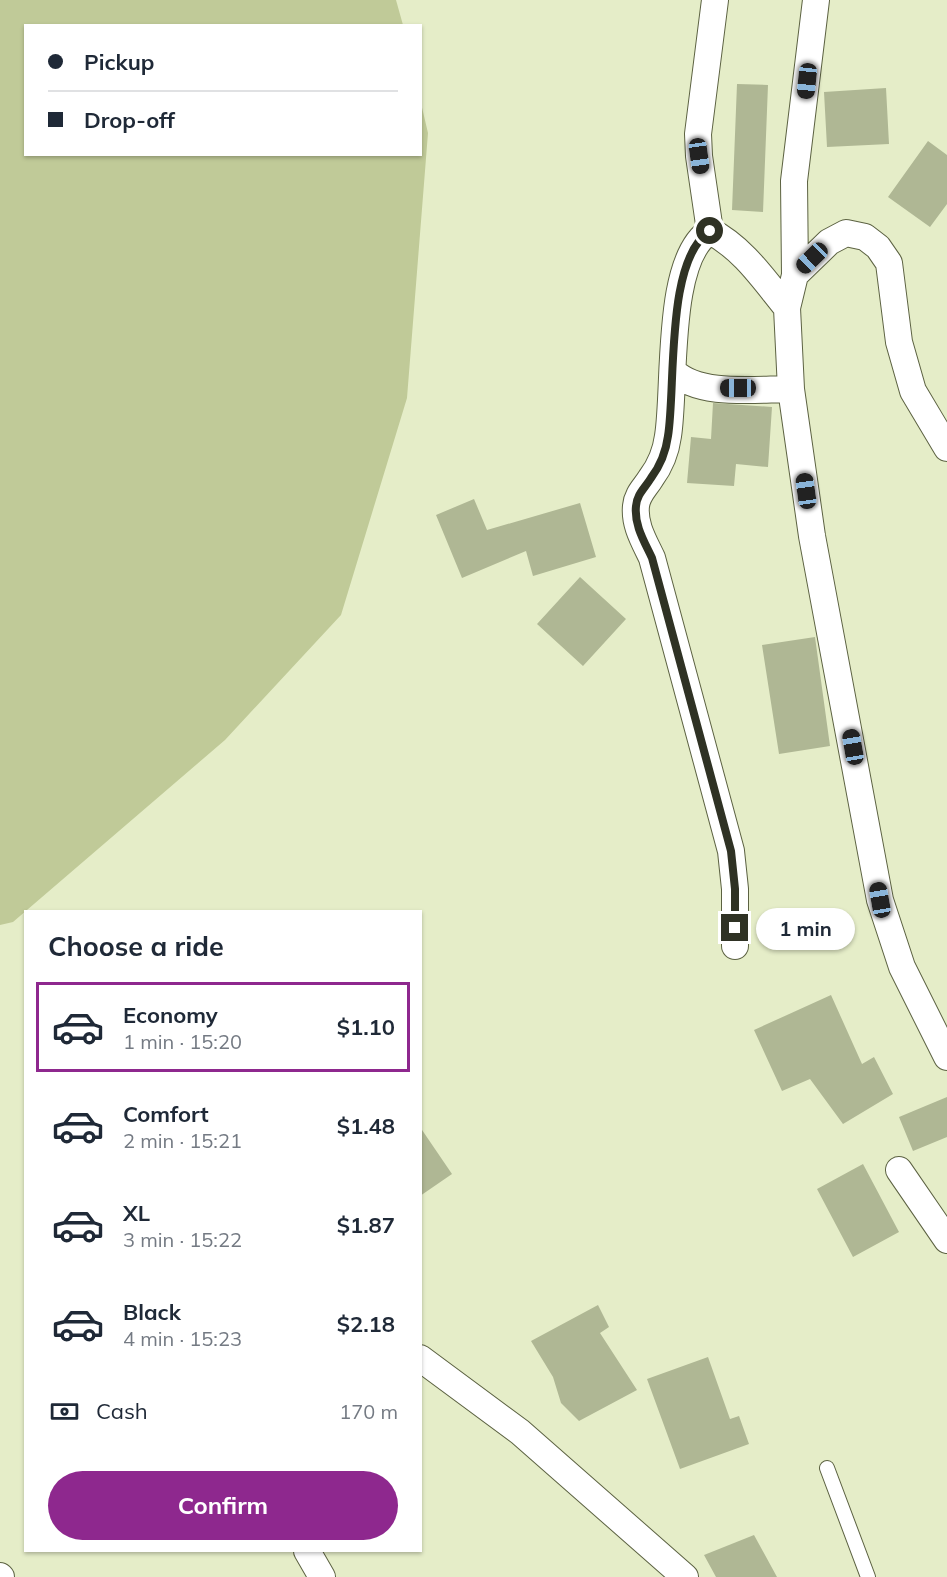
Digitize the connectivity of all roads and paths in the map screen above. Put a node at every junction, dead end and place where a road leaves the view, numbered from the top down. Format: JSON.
{"nodes":[{"id":1,"x":716,"y":0,"type":"edge"},
{"id":2,"x":816,"y":0,"type":"edge"},
{"id":3,"x":710,"y":231,"type":"junction"},
{"id":4,"x":795,"y":274,"type":"junction"},
{"id":5,"x":787,"y":308,"type":"junction"},
{"id":6,"x":673,"y":371,"type":"junction"},
{"id":7,"x":791,"y":389,"type":"junction"},
{"id":8,"x":947,"y":448,"type":"edge"},
{"id":9,"x":735,"y":946,"type":"dead end"},
{"id":10,"x":947,"y":1057,"type":"edge"},
{"id":11,"x":899,"y":1170,"type":"dead end"},
{"id":12,"x":947,"y":1240,"type":"edge"},
{"id":13,"x":422,"y":1359,"type":"edge"},
{"id":14,"x":827,"y":1468,"type":"dead end"},
{"id":15,"x":308,"y":1552,"type":"edge"},
{"id":16,"x":322,"y":1577,"type":"edge"},
{"id":17,"x":685,"y":1577,"type":"edge"},
{"id":18,"x":868,"y":1577,"type":"edge"}],
"edges":[{"from":1,"to":3,"type":"street"},
{"from":2,"to":4,"type":"street"},
{"from":3,"to":5,"type":"street"},
{"from":3,"to":6,"type":"street"},
{"from":4,"to":5,"type":"street"},
{"from":4,"to":8,"type":"street"},
{"from":5,"to":7,"type":"street"},
{"from":6,"to":7,"type":"street"},
{"from":6,"to":9,"type":"street"},
{"from":7,"to":10,"type":"street"},
{"from":11,"to":12,"type":"street"},
{"from":13,"to":17,"type":"street"},
{"from":14,"to":18,"type":"lane"},
{"from":15,"to":16,"type":"street"}]}
